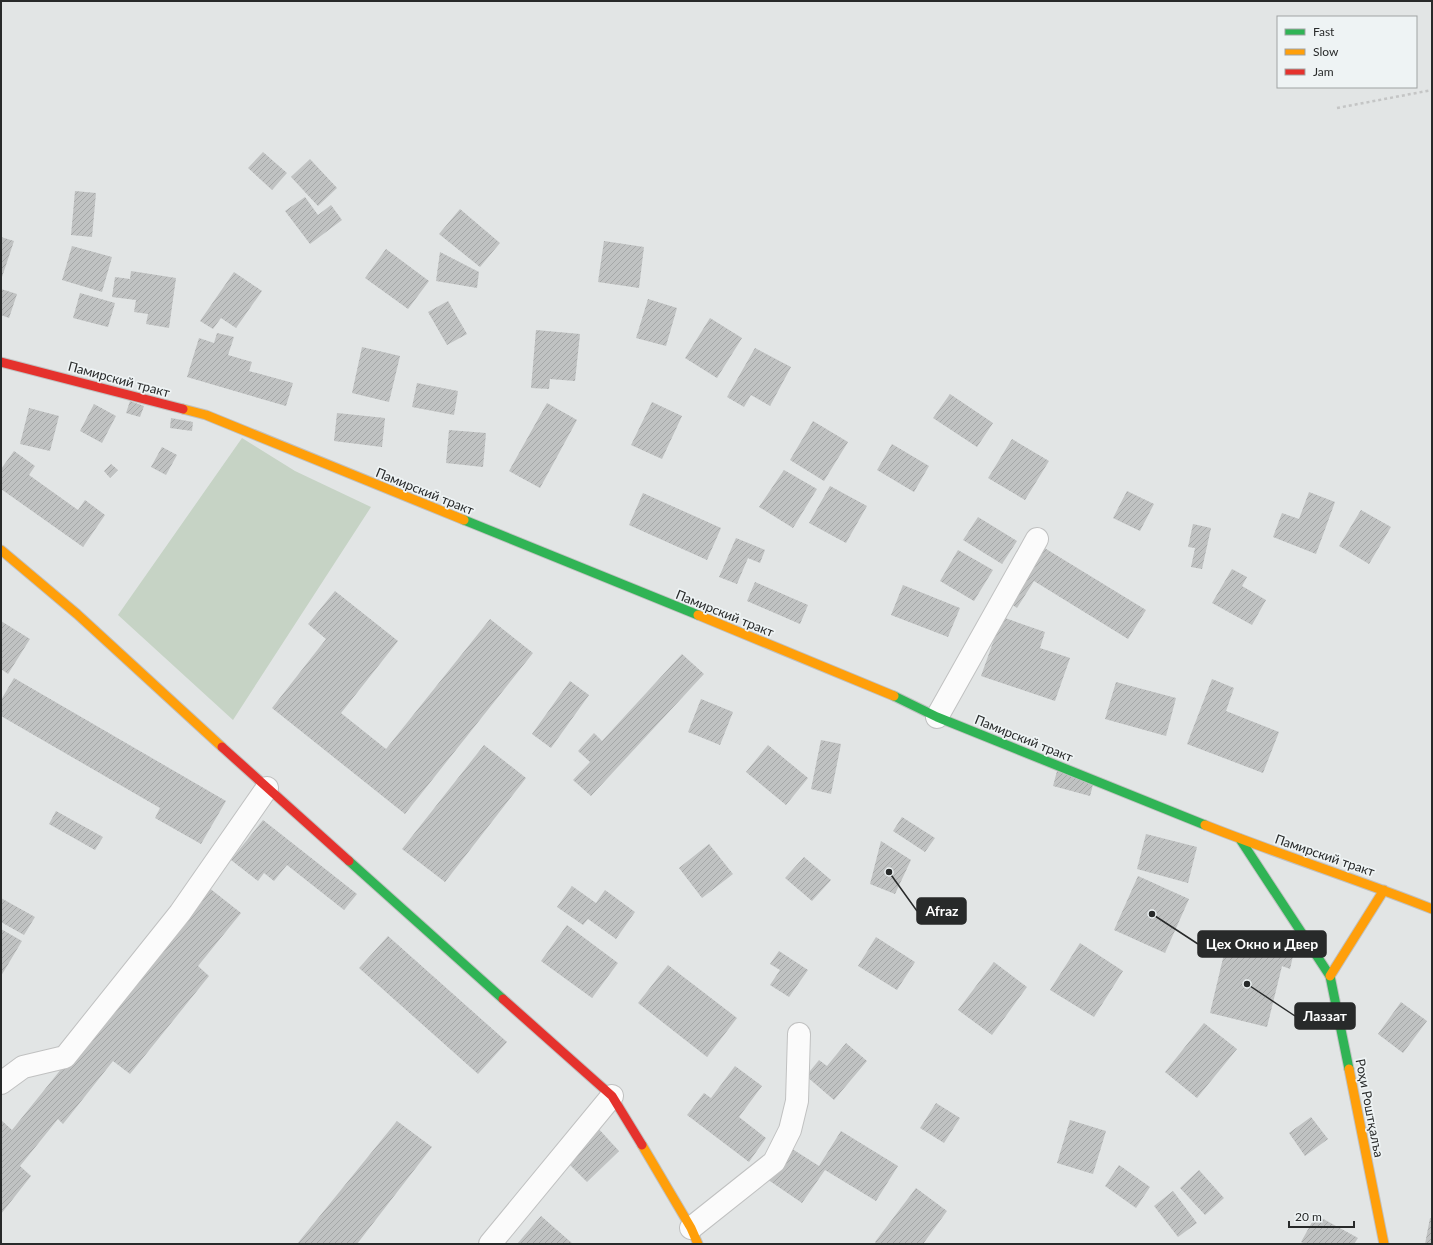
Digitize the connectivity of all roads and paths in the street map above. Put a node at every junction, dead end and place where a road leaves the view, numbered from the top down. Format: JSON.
{"nodes":[{"id":1,"x":1432,"y":90,"type":"edge"},
{"id":2,"x":1337,"y":108,"type":"dead end"},
{"id":3,"x":1,"y":362,"type":"edge"},
{"id":4,"x":1037,"y":539,"type":"dead end"},
{"id":5,"x":1,"y":550,"type":"edge"},
{"id":6,"x":937,"y":717,"type":"junction"},
{"id":7,"x":268,"y":788,"type":"junction"},
{"id":8,"x":1240,"y":839,"type":"junction"},
{"id":9,"x":1384,"y":890,"type":"junction"},
{"id":10,"x":1432,"y":909,"type":"edge"},
{"id":11,"x":1330,"y":976,"type":"junction"},
{"id":12,"x":799,"y":1034,"type":"dead end"},
{"id":13,"x":1,"y":1082,"type":"edge"},
{"id":14,"x":612,"y":1096,"type":"junction"},
{"id":15,"x":694,"y":1236,"type":"edge"},
{"id":16,"x":490,"y":1244,"type":"edge"},
{"id":17,"x":1384,"y":1244,"type":"edge"}],
"edges":[{"from":1,"to":2,"type":"path"},
{"from":3,"to":6,"type":"main road","name":"Памирский тракт"},
{"from":4,"to":6,"type":"street"},
{"from":5,"to":7,"type":"main road"},
{"from":6,"to":8,"type":"main road","name":"Памирский тракт"},
{"from":7,"to":13,"type":"street"},
{"from":7,"to":14,"type":"main road"},
{"from":8,"to":9,"type":"main road","name":"Памирский тракт"},
{"from":8,"to":11,"type":"main road","name":"Роҳи Роштқалъа"},
{"from":9,"to":10,"type":"main road","name":"Памирский тракт"},
{"from":9,"to":11,"type":"main road"},
{"from":11,"to":17,"type":"main road","name":"Роҳи Роштқалъа"},
{"from":12,"to":15,"type":"street"},
{"from":14,"to":15,"type":"main road"},
{"from":14,"to":16,"type":"street"}]}
